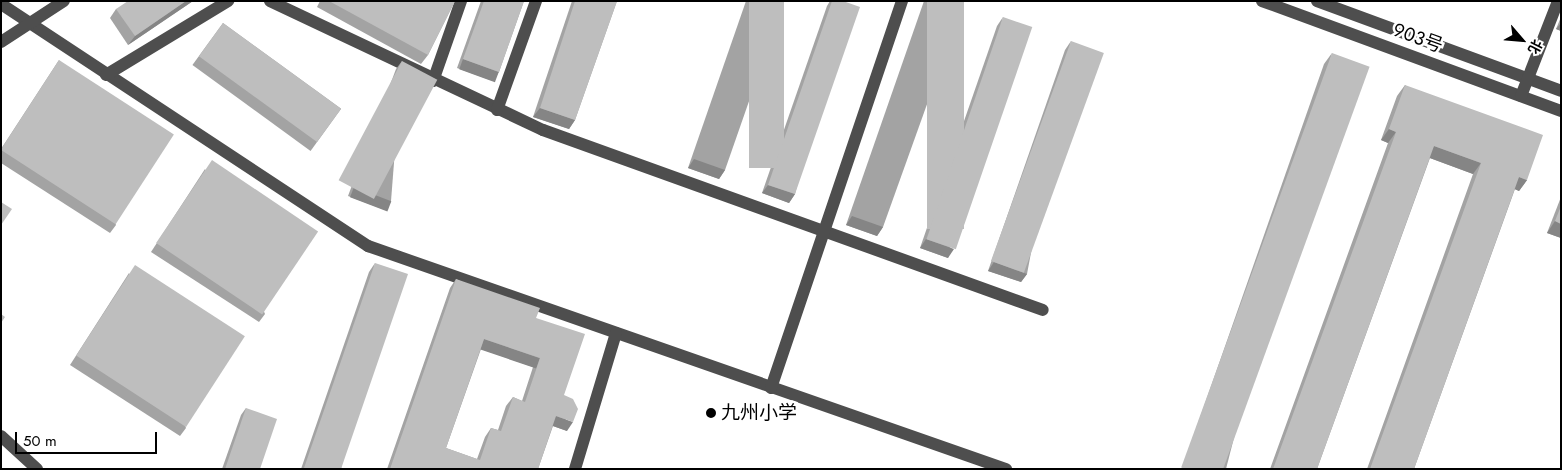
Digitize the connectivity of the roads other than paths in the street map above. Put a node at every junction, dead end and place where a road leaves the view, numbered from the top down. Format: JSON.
{"nodes":[{"id":1,"x":64,"y":1,"type":"edge"},
{"id":2,"x":228,"y":1,"type":"edge"},
{"id":3,"x":270,"y":1,"type":"edge"},
{"id":4,"x":461,"y":1,"type":"edge"},
{"id":5,"x":536,"y":1,"type":"edge"},
{"id":6,"x":902,"y":1,"type":"edge"},
{"id":7,"x":1262,"y":1,"type":"edge"},
{"id":8,"x":1316,"y":1,"type":"edge"},
{"id":9,"x":1558,"y":1,"type":"edge"},
{"id":10,"x":5,"y":3,"type":"edge"},
{"id":11,"x":1346,"y":6,"type":"edge"},
{"id":12,"x":32,"y":22,"type":"junction"},
{"id":13,"x":1338,"y":29,"type":"junction"},
{"id":14,"x":1,"y":42,"type":"edge"},
{"id":15,"x":106,"y":74,"type":"junction"},
{"id":16,"x":1528,"y":78,"type":"junction"},
{"id":17,"x":433,"y":81,"type":"junction"},
{"id":18,"x":1561,"y":91,"type":"edge"},
{"id":19,"x":1521,"y":96,"type":"junction"},
{"id":20,"x":497,"y":110,"type":"junction"},
{"id":21,"x":1561,"y":110,"type":"edge"},
{"id":22,"x":823,"y":233,"type":"junction"},
{"id":23,"x":1043,"y":310,"type":"dead end"},
{"id":24,"x":616,"y":333,"type":"junction"},
{"id":25,"x":771,"y":388,"type":"junction"},
{"id":26,"x":1,"y":436,"type":"edge"},
{"id":27,"x":37,"y":469,"type":"edge"},
{"id":28,"x":575,"y":469,"type":"edge"},
{"id":29,"x":1006,"y":469,"type":"edge"}],
"edges":[{"from":1,"to":12,"type":"street"},
{"from":2,"to":15,"type":"street"},
{"from":3,"to":17,"type":"street"},
{"from":4,"to":17,"type":"street"},
{"from":5,"to":20,"type":"street"},
{"from":6,"to":22,"type":"street"},
{"from":7,"to":13,"type":"street","name":"903号"},
{"from":8,"to":11,"type":"street"},
{"from":9,"to":16,"type":"street"},
{"from":10,"to":12,"type":"street"},
{"from":11,"to":13,"type":"street"},
{"from":11,"to":16,"type":"street"},
{"from":12,"to":14,"type":"street"},
{"from":12,"to":15,"type":"street"},
{"from":13,"to":19,"type":"street","name":"903号"},
{"from":15,"to":24,"type":"street"},
{"from":16,"to":18,"type":"street"},
{"from":16,"to":19,"type":"street"},
{"from":17,"to":20,"type":"street"},
{"from":19,"to":21,"type":"street","name":"903号"},
{"from":20,"to":22,"type":"street"},
{"from":22,"to":23,"type":"street"},
{"from":22,"to":25,"type":"street"},
{"from":24,"to":25,"type":"street"},
{"from":24,"to":28,"type":"street"},
{"from":25,"to":29,"type":"street"},
{"from":26,"to":27,"type":"street"}]}
